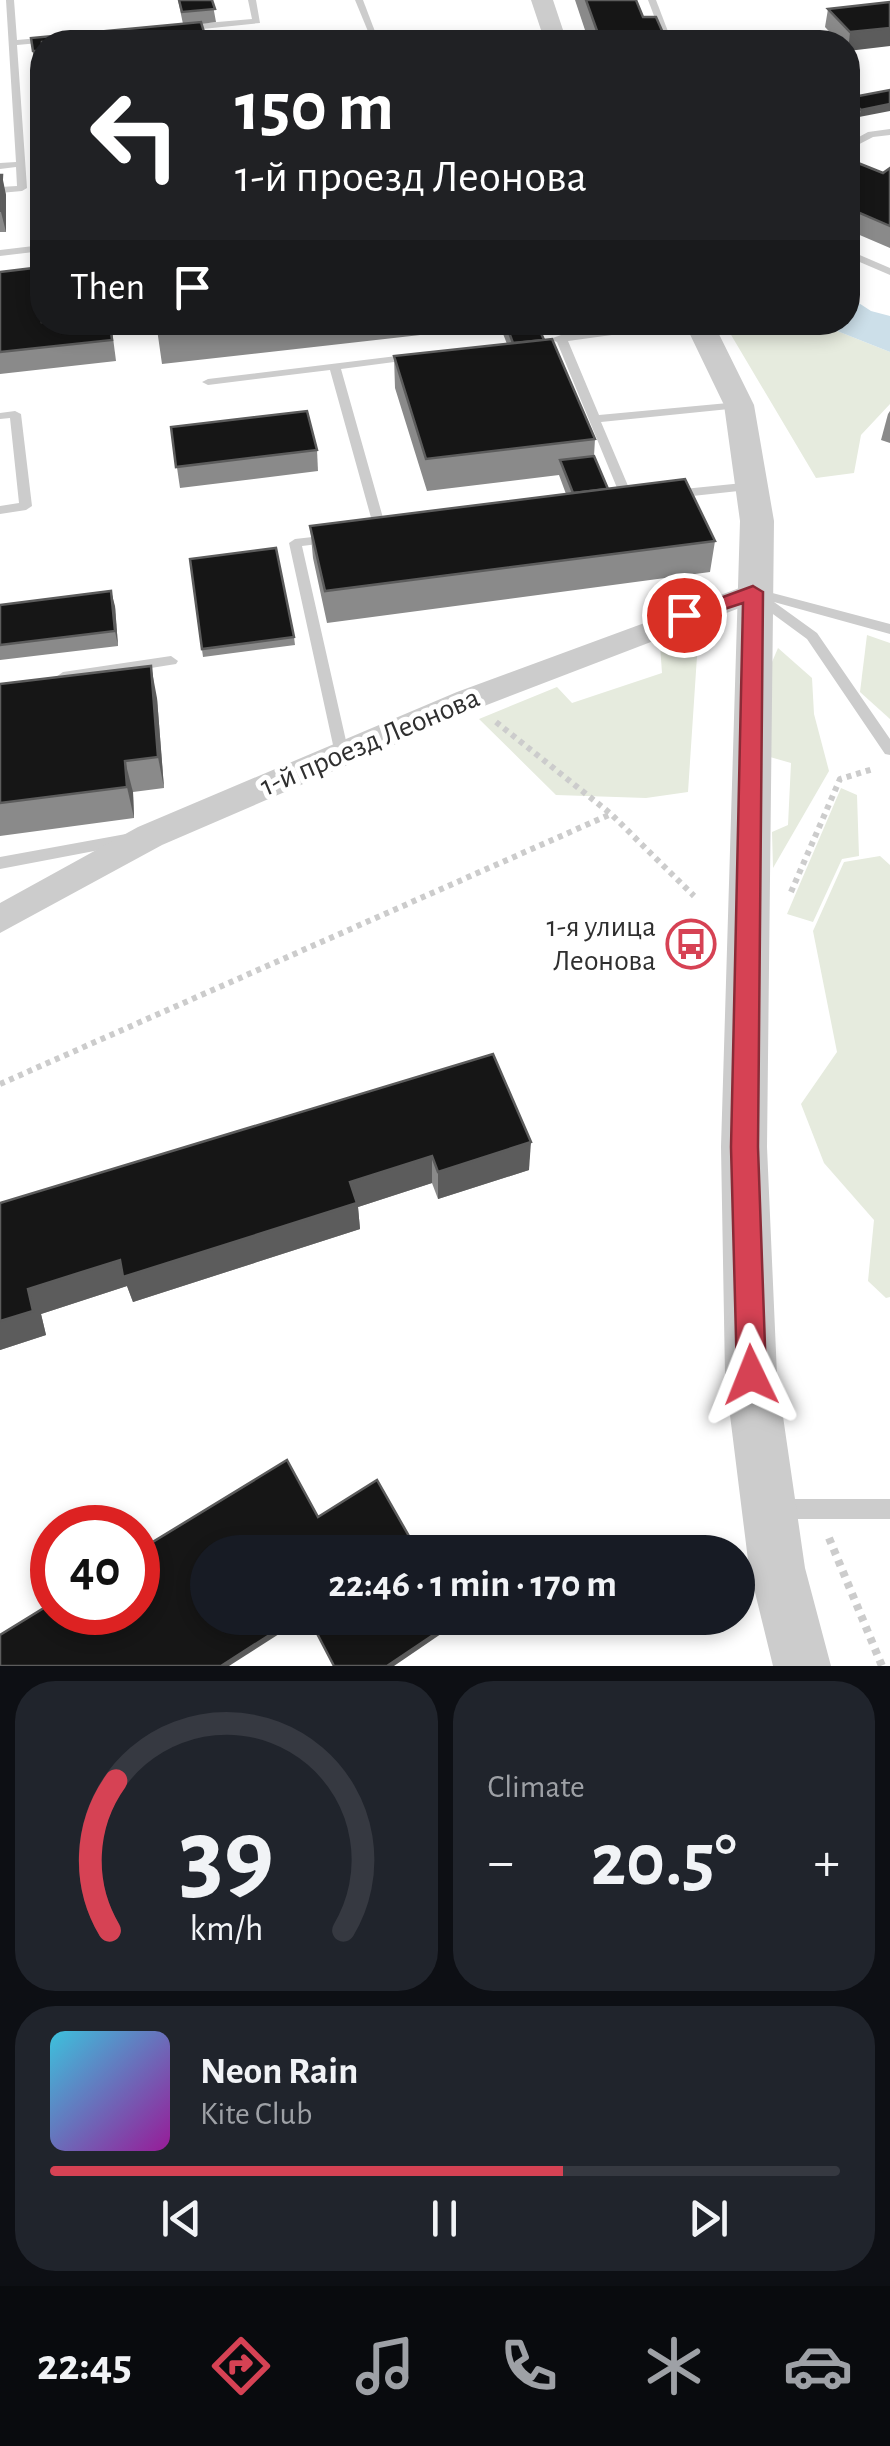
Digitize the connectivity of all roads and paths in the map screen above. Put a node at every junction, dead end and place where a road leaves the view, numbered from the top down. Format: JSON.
{"nodes":[{"id":1,"x":10,"y":0,"type":"edge"},
{"id":2,"x":252,"y":0,"type":"edge"},
{"id":3,"x":359,"y":0,"type":"edge"},
{"id":4,"x":542,"y":0,"type":"edge"},
{"id":5,"x":652,"y":0,"type":"edge"},
{"id":6,"x":163,"y":30,"type":"edge"},
{"id":7,"x":371,"y":30,"type":"edge"},
{"id":8,"x":552,"y":30,"type":"edge"},
{"id":9,"x":663,"y":30,"type":"edge"},
{"id":10,"x":30,"y":41,"type":"edge"},
{"id":11,"x":13,"y":43,"type":"junction"},
{"id":12,"x":890,"y":132,"type":"edge"},
{"id":13,"x":860,"y":140,"type":"edge"},
{"id":14,"x":20,"y":164,"type":"junction"},
{"id":15,"x":0,"y":166,"type":"edge"},
{"id":16,"x":0,"y":190,"type":"edge"},
{"id":17,"x":30,"y":249,"type":"edge"},
{"id":18,"x":0,"y":253,"type":"edge"},
{"id":19,"x":860,"y":258,"type":"edge"},
{"id":20,"x":890,"y":272,"type":"edge"},
{"id":21,"x":584,"y":335,"type":"edge"},
{"id":22,"x":704,"y":335,"type":"edge"},
{"id":23,"x":561,"y":338,"type":"junction"},
{"id":24,"x":538,"y":341,"type":"edge"},
{"id":25,"x":431,"y":355,"type":"edge"},
{"id":26,"x":335,"y":368,"type":"junction"},
{"id":27,"x":208,"y":382,"type":"dead end"},
{"id":28,"x":739,"y":405,"type":"junction"},
{"id":29,"x":0,"y":416,"type":"edge"},
{"id":30,"x":594,"y":419,"type":"junction"},
{"id":31,"x":753,"y":486,"type":"junction"},
{"id":32,"x":0,"y":510,"type":"edge"},
{"id":33,"x":400,"y":530,"type":"edge"},
{"id":34,"x":380,"y":532,"type":"junction"},
{"id":35,"x":364,"y":534,"type":"edge"},
{"id":36,"x":346,"y":537,"type":"edge"},
{"id":37,"x":753,"y":592,"type":"junction"},
{"id":38,"x":890,"y":629,"type":"edge"},
{"id":39,"x":171,"y":661,"type":"dead end"},
{"id":40,"x":38,"y":680,"type":"edge"},
{"id":41,"x":468,"y":700,"type":"junction"},
{"id":42,"x":890,"y":750,"type":"edge"},
{"id":43,"x":342,"y":754,"type":"junction"},
{"id":44,"x":890,"y":764,"type":"edge"},
{"id":45,"x":611,"y":814,"type":"junction"},
{"id":46,"x":150,"y":836,"type":"junction"},
{"id":47,"x":0,"y":863,"type":"edge"},
{"id":48,"x":694,"y":896,"type":"dead end"},
{"id":49,"x":786,"y":903,"type":"dead end"},
{"id":50,"x":0,"y":919,"type":"edge"},
{"id":51,"x":0,"y":1084,"type":"edge"},
{"id":52,"x":767,"y":1509,"type":"junction"},
{"id":53,"x":821,"y":1509,"type":"junction"},
{"id":54,"x":890,"y":1509,"type":"edge"},
{"id":55,"x":802,"y":1666,"type":"edge"},
{"id":56,"x":882,"y":1666,"type":"edge"}],
"edges":[{"from":1,"to":11,"type":"lane"},
{"from":2,"to":6,"type":"lane"},
{"from":3,"to":7,"type":"lane"},
{"from":4,"to":8,"type":"street"},
{"from":5,"to":9,"type":"lane"},
{"from":10,"to":11,"type":"lane"},
{"from":11,"to":14,"type":"lane"},
{"from":12,"to":13,"type":"lane"},
{"from":14,"to":15,"type":"lane"},
{"from":14,"to":16,"type":"lane"},
{"from":17,"to":18,"type":"lane"},
{"from":19,"to":20,"type":"lane"},
{"from":21,"to":23,"type":"lane"},
{"from":22,"to":28,"type":"street"},
{"from":23,"to":24,"type":"lane"},
{"from":23,"to":30,"type":"lane"},
{"from":25,"to":26,"type":"lane"},
{"from":26,"to":27,"type":"lane"},
{"from":26,"to":34,"type":"lane"},
{"from":28,"to":30,"type":"lane"},
{"from":28,"to":31,"type":"street"},
{"from":29,"to":32,"type":"lane"},
{"from":30,"to":31,"type":"lane"},
{"from":31,"to":37,"type":"street"},
{"from":33,"to":34,"type":"lane"},
{"from":34,"to":35,"type":"lane"},
{"from":36,"to":43,"type":"lane"},
{"from":37,"to":38,"type":"lane"},
{"from":37,"to":41,"type":"street","name":"1-й проезд Леонова"},
{"from":37,"to":42,"type":"lane"},
{"from":37,"to":52,"type":"street"},
{"from":39,"to":40,"type":"lane"},
{"from":41,"to":43,"type":"street","name":"1-й проезд Леонова"},
{"from":41,"to":45,"type":"path"},
{"from":43,"to":46,"type":"street","name":"1-й проезд Леонова"},
{"from":44,"to":49,"type":"path"},
{"from":45,"to":48,"type":"path"},
{"from":45,"to":51,"type":"path"},
{"from":46,"to":47,"type":"lane"},
{"from":46,"to":50,"type":"street","name":"1-й проезд Леонова"},
{"from":52,"to":53,"type":"lane"},
{"from":52,"to":55,"type":"street"},
{"from":53,"to":54,"type":"lane"},
{"from":53,"to":56,"type":"path"}]}
